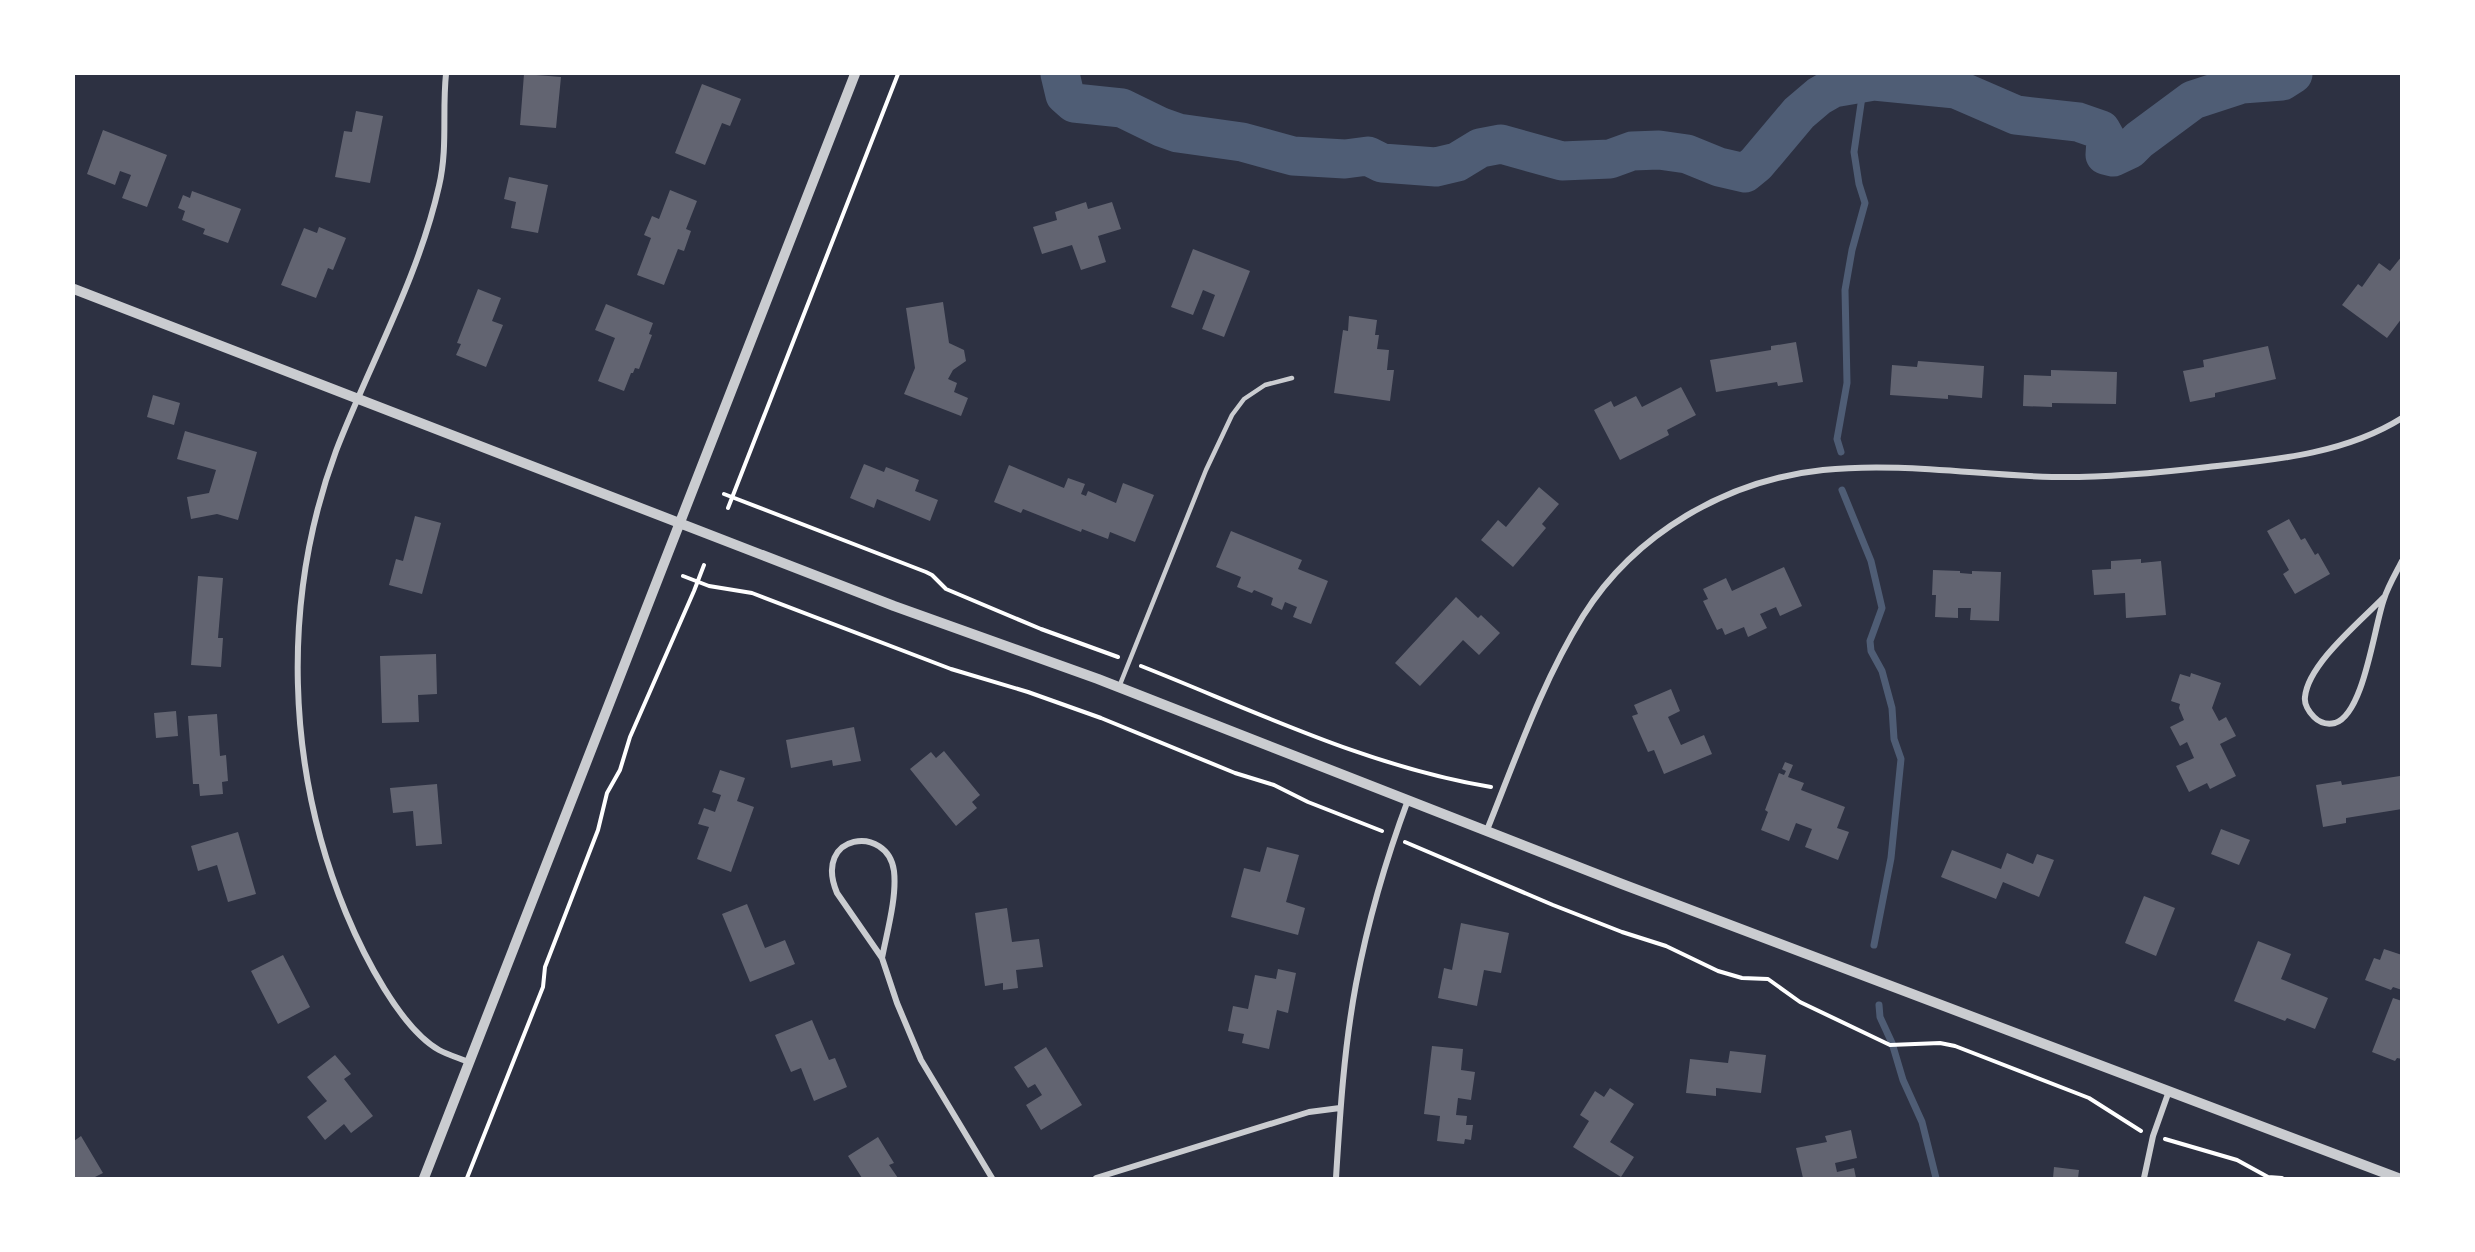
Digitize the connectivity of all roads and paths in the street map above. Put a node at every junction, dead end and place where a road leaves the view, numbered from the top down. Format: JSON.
{"nodes":[{"id":1,"x":445,"y":74,"type":"edge"},
{"id":2,"x":855,"y":74,"type":"edge"},
{"id":3,"x":898,"y":74,"type":"edge"},
{"id":4,"x":74,"y":289,"type":"edge"},
{"id":5,"x":1292,"y":378,"type":"dead end"},
{"id":6,"x":359,"y":399,"type":"junction"},
{"id":7,"x":2402,"y":418,"type":"edge"},
{"id":8,"x":724,"y":494,"type":"dead end"},
{"id":9,"x":732,"y":498,"type":"junction"},
{"id":10,"x":728,"y":508,"type":"dead end"},
{"id":11,"x":678,"y":523,"type":"junction"},
{"id":12,"x":2402,"y":561,"type":"edge"},
{"id":13,"x":704,"y":565,"type":"dead end"},
{"id":14,"x":683,"y":576,"type":"dead end"},
{"id":15,"x":698,"y":582,"type":"junction"},
{"id":16,"x":2384,"y":597,"type":"junction"},
{"id":17,"x":1130,"y":662,"type":"junction"},
{"id":18,"x":1119,"y":687,"type":"junction"},
{"id":19,"x":1503,"y":789,"type":"junction"},
{"id":20,"x":1408,"y":800,"type":"junction"},
{"id":21,"x":1487,"y":830,"type":"junction"},
{"id":22,"x":1381,"y":831,"type":"dead end"},
{"id":23,"x":1409,"y":844,"type":"dead end"},
{"id":24,"x":882,"y":958,"type":"junction"},
{"id":25,"x":469,"y":1062,"type":"junction"},
{"id":26,"x":2169,"y":1091,"type":"junction"},
{"id":27,"x":1340,"y":1108,"type":"junction"},
{"id":28,"x":2139,"y":1130,"type":"dead end"},
{"id":29,"x":2165,"y":1140,"type":"dead end"},
{"id":30,"x":424,"y":1179,"type":"edge"},
{"id":31,"x":467,"y":1179,"type":"edge"},
{"id":32,"x":992,"y":1179,"type":"edge"},
{"id":33,"x":1096,"y":1179,"type":"edge"},
{"id":34,"x":1336,"y":1179,"type":"edge"},
{"id":35,"x":2144,"y":1179,"type":"edge"},
{"id":36,"x":2282,"y":1179,"type":"edge"},
{"id":37,"x":2398,"y":1179,"type":"edge"}],
"edges":[{"from":1,"to":6,"type":"street"},
{"from":2,"to":11,"type":"street"},
{"from":3,"to":9,"type":"path"},
{"from":4,"to":6,"type":"street"},
{"from":5,"to":17,"type":"lane"},
{"from":6,"to":11,"type":"street"},
{"from":6,"to":25,"type":"street"},
{"from":7,"to":19,"type":"street"},
{"from":8,"to":9,"type":"path"},
{"from":9,"to":10,"type":"path"},
{"from":9,"to":17,"type":"path"},
{"from":11,"to":18,"type":"street"},
{"from":11,"to":25,"type":"street"},
{"from":12,"to":16,"type":"street"},
{"from":13,"to":15,"type":"path"},
{"from":14,"to":15,"type":"path"},
{"from":15,"to":22,"type":"path"},
{"from":15,"to":31,"type":"path"},
{"from":16,"to":16,"type":"street"},
{"from":17,"to":18,"type":"lane"},
{"from":17,"to":19,"type":"path"},
{"from":18,"to":20,"type":"street"},
{"from":19,"to":21,"type":"street"},
{"from":20,"to":21,"type":"street"},
{"from":20,"to":27,"type":"street"},
{"from":21,"to":26,"type":"street"},
{"from":23,"to":28,"type":"path"},
{"from":24,"to":24,"type":"street"},
{"from":24,"to":32,"type":"street"},
{"from":25,"to":30,"type":"street"},
{"from":26,"to":35,"type":"street"},
{"from":26,"to":37,"type":"street"},
{"from":27,"to":33,"type":"street"},
{"from":27,"to":34,"type":"street"},
{"from":29,"to":36,"type":"path"}]}
